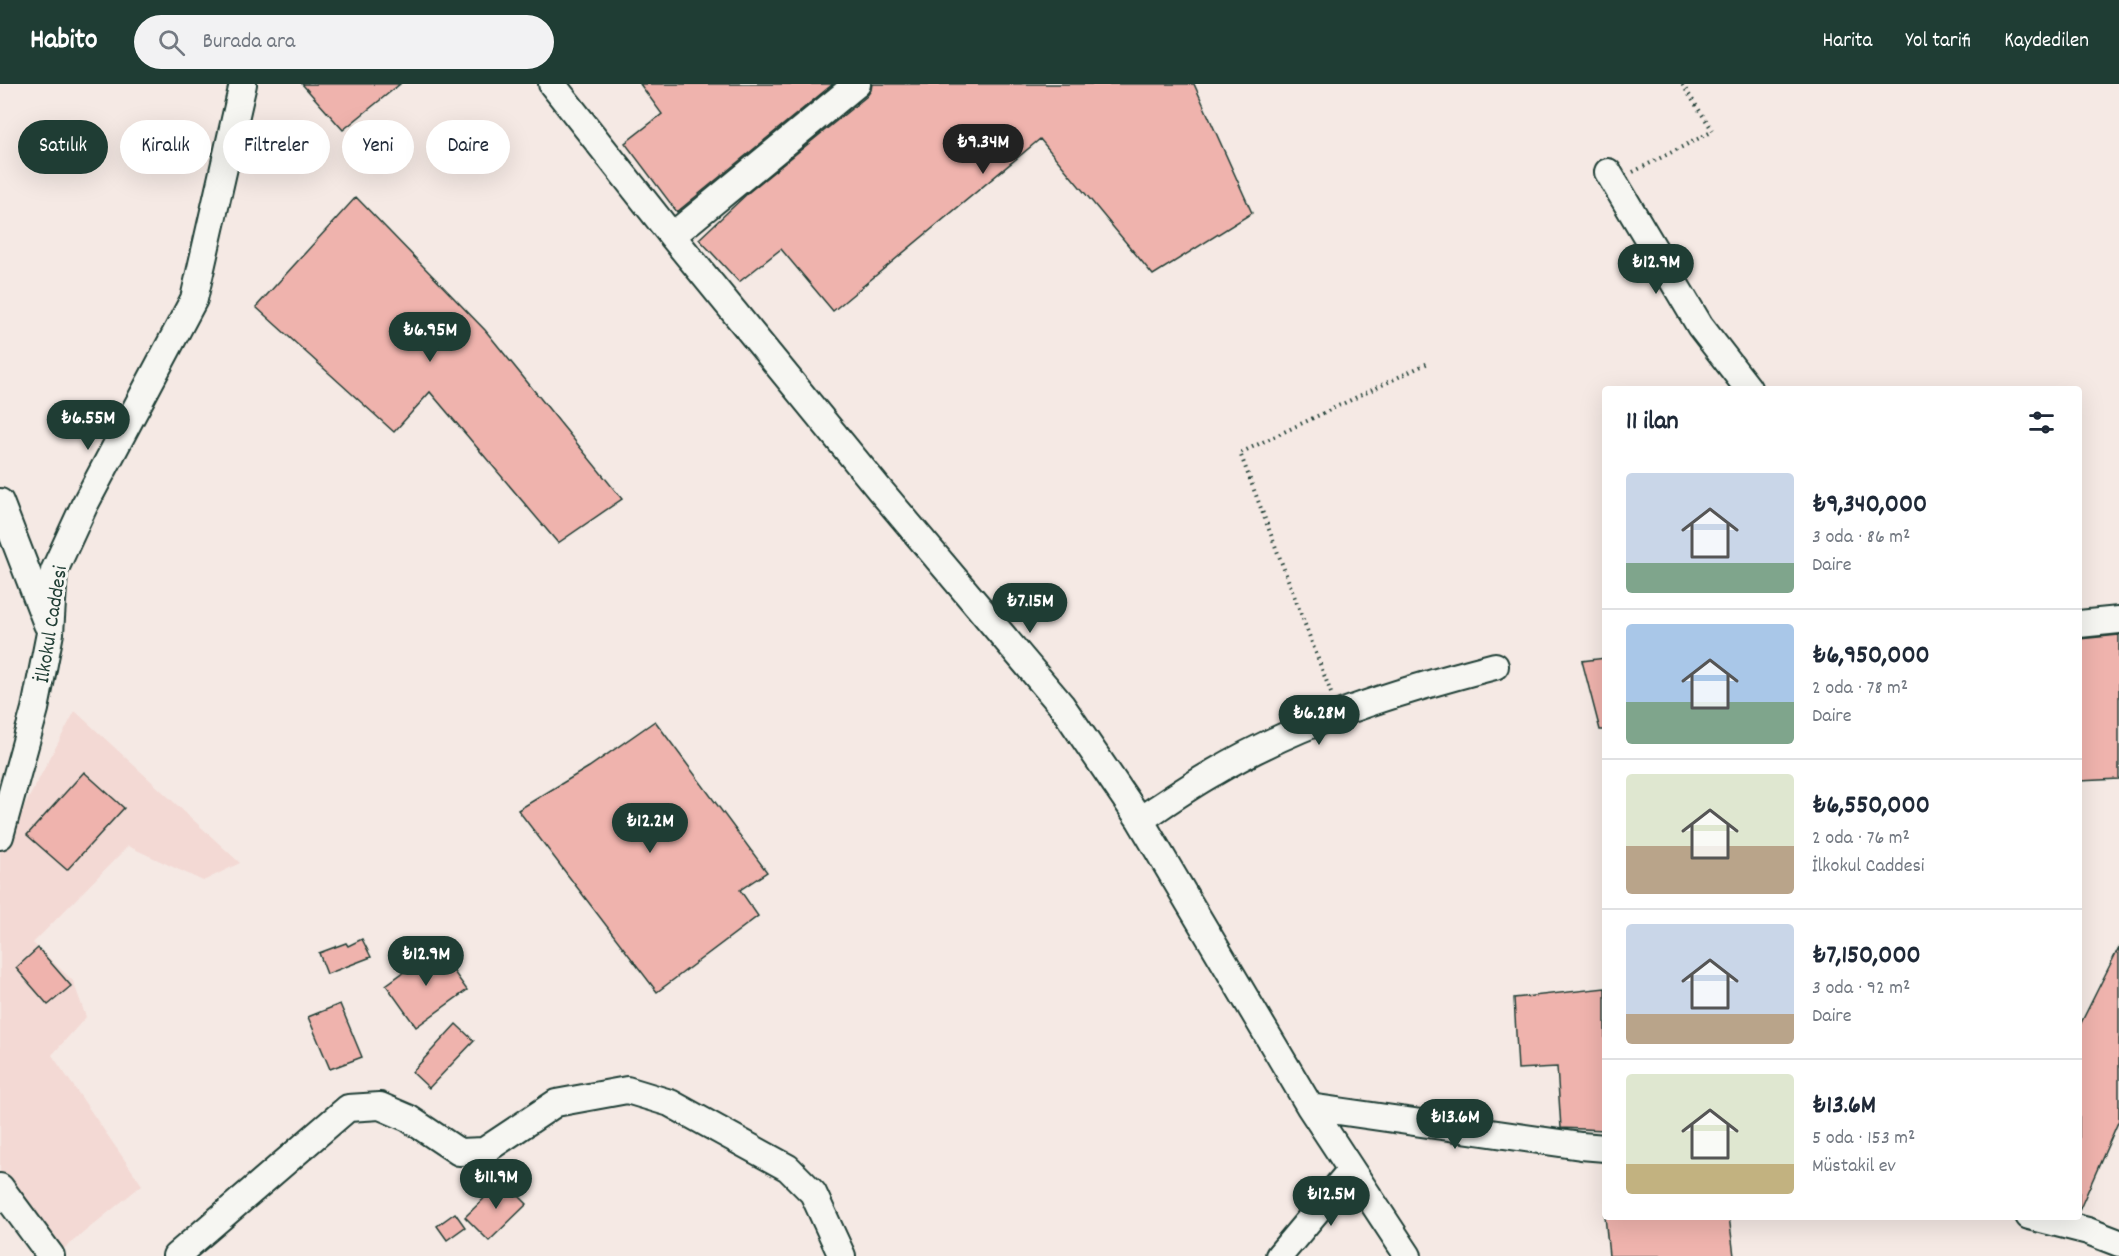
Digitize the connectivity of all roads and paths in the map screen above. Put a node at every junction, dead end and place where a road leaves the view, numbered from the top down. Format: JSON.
{"nodes":[{"id":1,"x":243,"y":84,"type":"edge"},
{"id":2,"x":552,"y":84,"type":"edge"},
{"id":3,"x":857,"y":84,"type":"edge"},
{"id":4,"x":1682,"y":84,"type":"edge"},
{"id":5,"x":1611,"y":177,"type":"joint"},
{"id":6,"x":672,"y":236,"type":"junction"},
{"id":7,"x":1428,"y":363,"type":"dead end"},
{"id":8,"x":1746,"y":386,"type":"edge"},
{"id":9,"x":0,"y":502,"type":"edge"},
{"id":10,"x":2119,"y":620,"type":"edge"},
{"id":11,"x":2082,"y":624,"type":"edge"},
{"id":12,"x":50,"y":633,"type":"junction"},
{"id":13,"x":1495,"y":666,"type":"dead end"},
{"id":14,"x":1339,"y":714,"type":"junction"},
{"id":15,"x":1140,"y":820,"type":"junction"},
{"id":16,"x":0,"y":836,"type":"edge"},
{"id":17,"x":1310,"y":1107,"type":"junction"},
{"id":18,"x":1602,"y":1148,"type":"edge"},
{"id":19,"x":1351,"y":1170,"type":"junction"},
{"id":20,"x":0,"y":1187,"type":"edge"},
{"id":21,"x":2045,"y":1220,"type":"edge"},
{"id":22,"x":2119,"y":1243,"type":"edge"},
{"id":23,"x":51,"y":1256,"type":"edge"},
{"id":24,"x":176,"y":1256,"type":"edge"},
{"id":25,"x":842,"y":1256,"type":"edge"},
{"id":26,"x":1278,"y":1256,"type":"edge"},
{"id":27,"x":1408,"y":1256,"type":"edge"}],
"edges":[{"from":1,"to":12,"type":"street","name":"İlkokul Caddesi"},
{"from":2,"to":6,"type":"street"},
{"from":3,"to":6,"type":"street"},
{"from":4,"to":5,"type":"path"},
{"from":5,"to":8,"type":"street"},
{"from":6,"to":15,"type":"street"},
{"from":7,"to":14,"type":"path"},
{"from":9,"to":12,"type":"street"},
{"from":10,"to":11,"type":"street"},
{"from":12,"to":16,"type":"street","name":"İlkokul Caddesi"},
{"from":13,"to":14,"type":"street"},
{"from":14,"to":15,"type":"street"},
{"from":15,"to":17,"type":"street"},
{"from":17,"to":18,"type":"street"},
{"from":17,"to":19,"type":"street"},
{"from":19,"to":26,"type":"street"},
{"from":19,"to":27,"type":"street"},
{"from":20,"to":23,"type":"street"},
{"from":21,"to":22,"type":"street"},
{"from":24,"to":25,"type":"street"}]}
